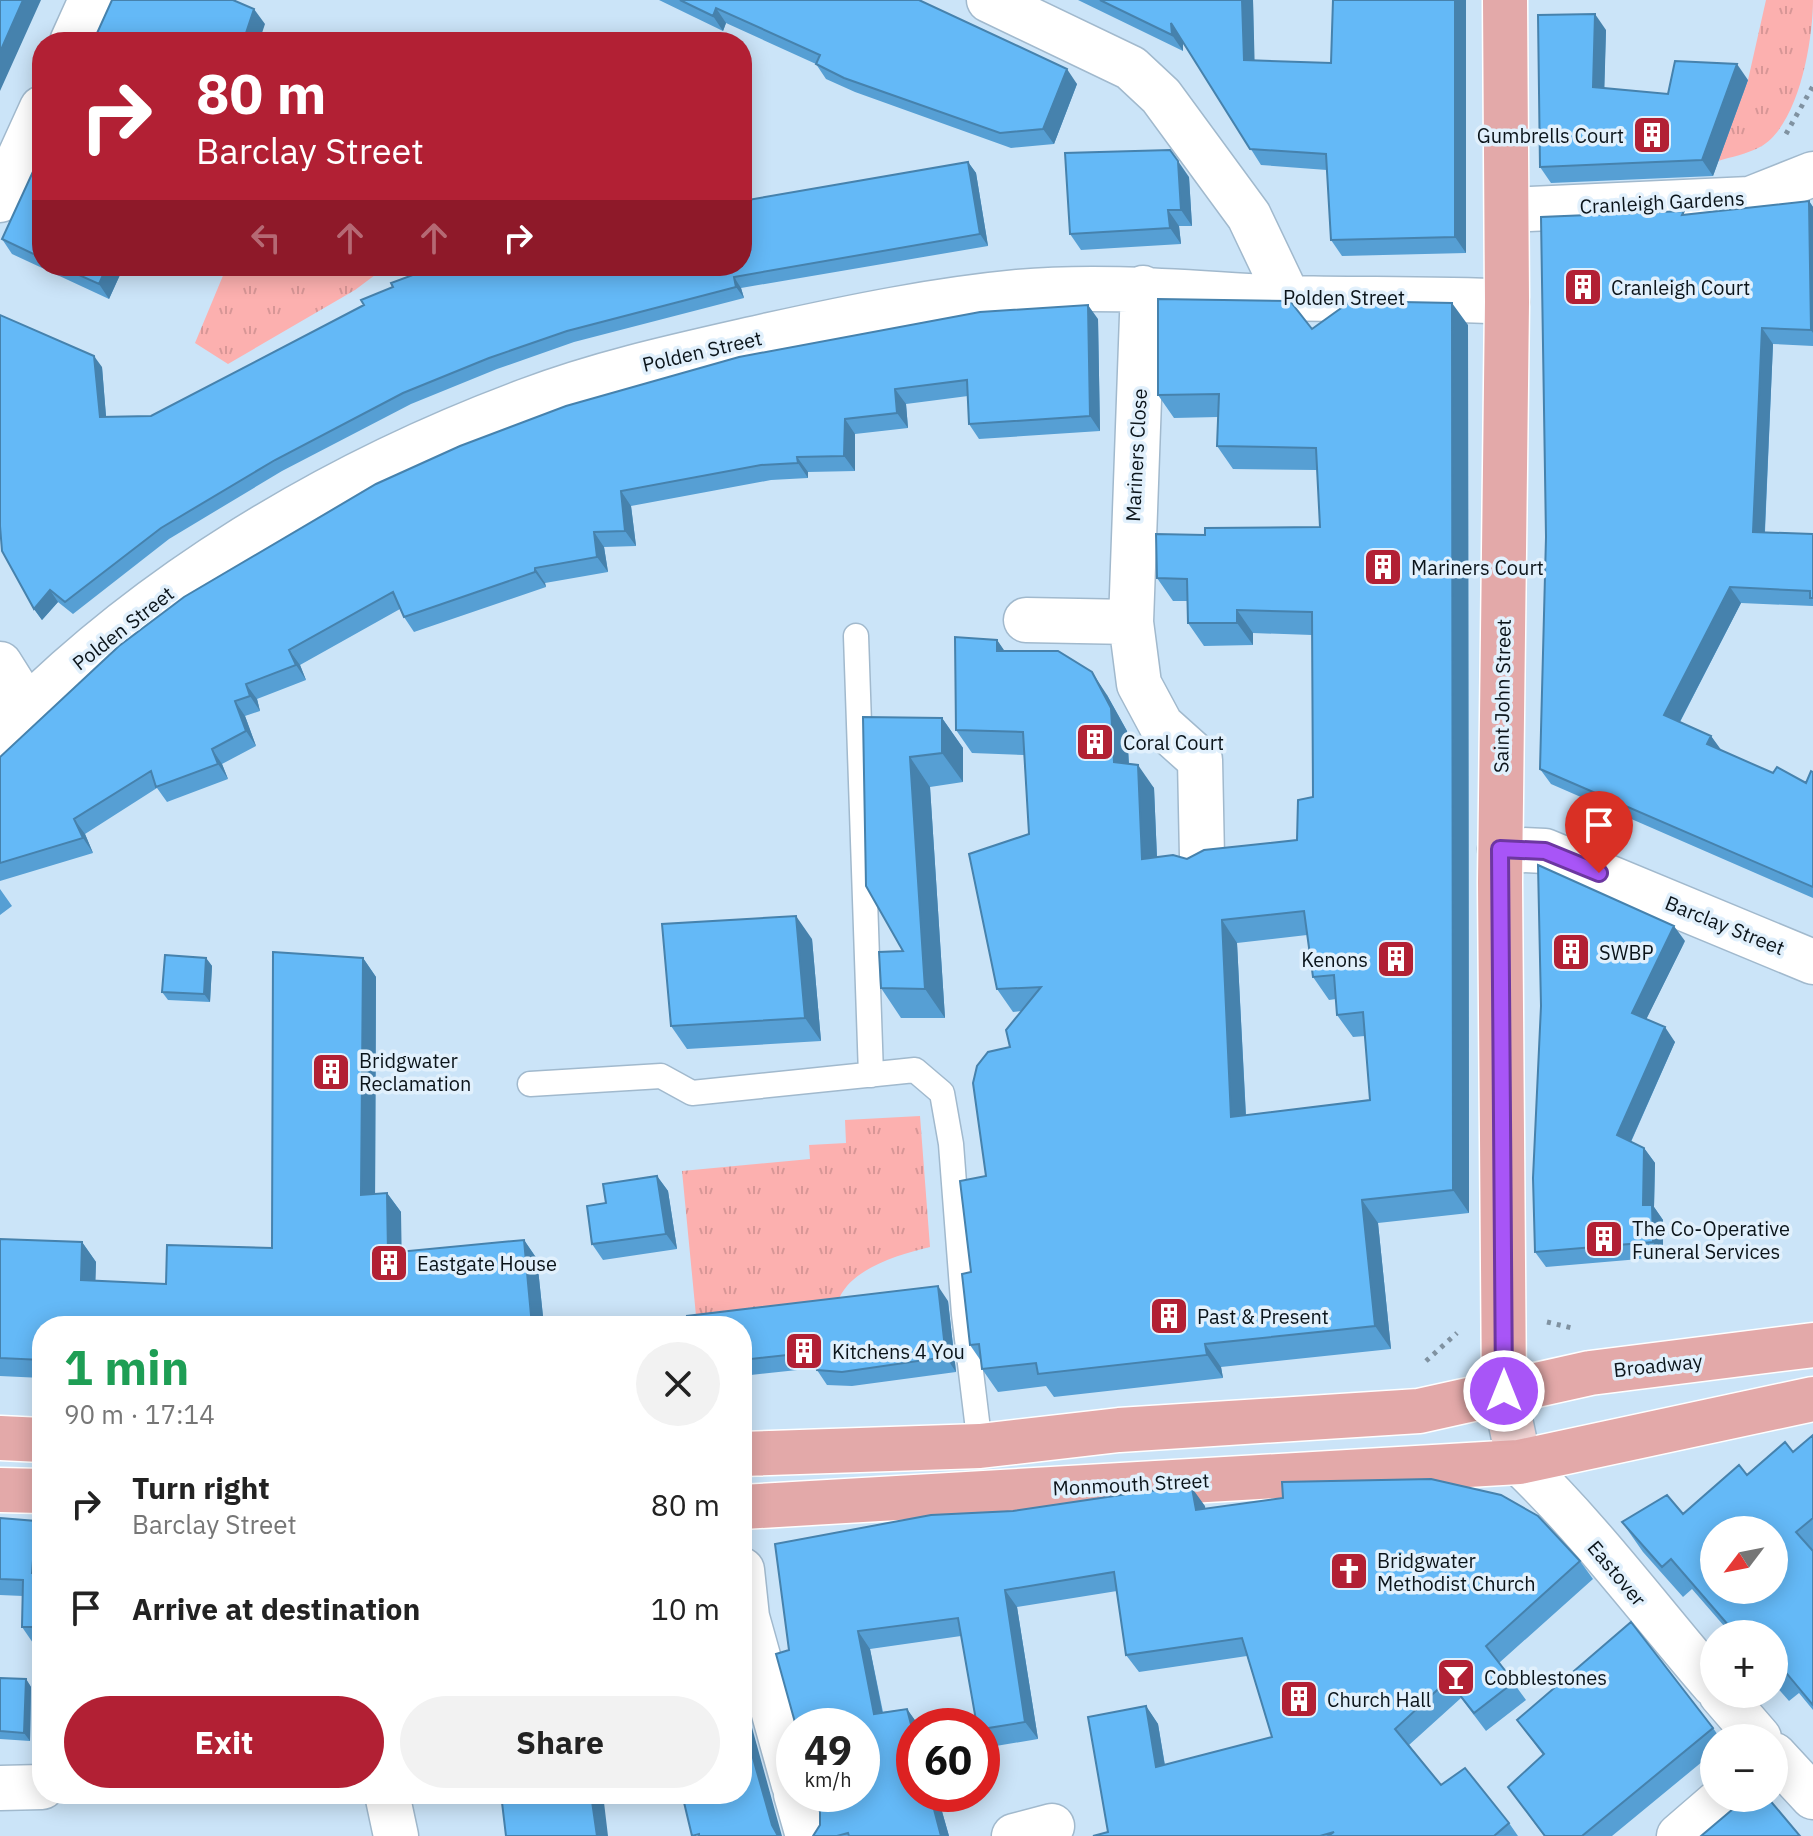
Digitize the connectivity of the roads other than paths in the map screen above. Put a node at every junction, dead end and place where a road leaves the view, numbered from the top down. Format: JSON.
{"nodes":[{"id":1,"x":91,"y":0,"type":"edge"},
{"id":2,"x":989,"y":0,"type":"edge"},
{"id":3,"x":1505,"y":0,"type":"edge"},
{"id":4,"x":77,"y":32,"type":"edge"},
{"id":5,"x":32,"y":130,"type":"edge"},
{"id":6,"x":1813,"y":174,"type":"edge"},
{"id":7,"x":0,"y":200,"type":"edge"},
{"id":8,"x":1507,"y":210,"type":"junction"},
{"id":9,"x":1143,"y":288,"type":"junction"},
{"id":10,"x":1288,"y":298,"type":"junction"},
{"id":11,"x":1507,"y":302,"type":"junction"},
{"id":12,"x":1026,"y":620,"type":"dead end"},
{"id":13,"x":1131,"y":622,"type":"junction"},
{"id":14,"x":856,"y":636,"type":"dead end"},
{"id":15,"x":0,"y":664,"type":"edge"},
{"id":16,"x":14,"y":721,"type":"edge"},
{"id":17,"x":1500,"y":849,"type":"junction"},
{"id":18,"x":1202,"y":857,"type":"edge"},
{"id":19,"x":1813,"y":962,"type":"edge"},
{"id":20,"x":871,"y":1075,"type":"junction"},
{"id":21,"x":530,"y":1084,"type":"dead end"},
{"id":22,"x":1813,"y":1345,"type":"edge"},
{"id":23,"x":1504,"y":1391,"type":"junction"},
{"id":24,"x":1813,"y":1399,"type":"edge"},
{"id":25,"x":0,"y":1438,"type":"edge"},
{"id":26,"x":32,"y":1440,"type":"edge"},
{"id":27,"x":980,"y":1446,"type":"junction"},
{"id":28,"x":752,"y":1454,"type":"edge"},
{"id":29,"x":1519,"y":1462,"type":"junction"},
{"id":30,"x":0,"y":1490,"type":"edge"},
{"id":31,"x":32,"y":1491,"type":"edge"},
{"id":32,"x":752,"y":1506,"type":"edge"},
{"id":33,"x":752,"y":1635,"type":"edge"},
{"id":34,"x":1700,"y":1669,"type":"edge"},
{"id":35,"x":1733,"y":1708,"type":"edge"},
{"id":36,"x":776,"y":1721,"type":"edge"},
{"id":37,"x":1747,"y":1724,"type":"edge"},
{"id":38,"x":1788,"y":1770,"type":"edge"},
{"id":39,"x":32,"y":1787,"type":"edge"},
{"id":40,"x":0,"y":1788,"type":"edge"},
{"id":41,"x":1813,"y":1797,"type":"edge"},
{"id":42,"x":389,"y":1804,"type":"edge"},
{"id":43,"x":801,"y":1812,"type":"edge"},
{"id":44,"x":1707,"y":1812,"type":"edge"},
{"id":45,"x":396,"y":1836,"type":"edge"},
{"id":46,"x":808,"y":1836,"type":"edge"},
{"id":47,"x":1679,"y":1836,"type":"edge"}],
"edges":[{"from":1,"to":4,"type":"street"},
{"from":2,"to":10,"type":"street"},
{"from":3,"to":8,"type":"main road","name":"Saint John Street"},
{"from":5,"to":7,"type":"street"},
{"from":6,"to":8,"type":"street","name":"Cranleigh Gardens"},
{"from":8,"to":11,"type":"main road","name":"Saint John Street"},
{"from":9,"to":10,"type":"street","name":"Polden Street"},
{"from":9,"to":13,"type":"street","name":"Mariners Close"},
{"from":9,"to":16,"type":"street","name":"Polden Street"},
{"from":10,"to":11,"type":"street","name":"Polden Street"},
{"from":11,"to":17,"type":"main road","name":"Saint John Street"},
{"from":12,"to":13,"type":"street"},
{"from":13,"to":18,"type":"street","name":"Mariners Close"},
{"from":14,"to":20,"type":"lane"},
{"from":15,"to":16,"type":"street"},
{"from":17,"to":19,"type":"street","name":"Barclay Street"},
{"from":17,"to":23,"type":"main road","name":"Saint John Street"},
{"from":20,"to":21,"type":"lane"},
{"from":20,"to":27,"type":"lane"},
{"from":22,"to":23,"type":"main road","name":"Broadway"},
{"from":23,"to":27,"type":"main road"},
{"from":23,"to":29,"type":"main road"},
{"from":24,"to":29,"type":"main road"},
{"from":25,"to":26,"type":"main road"},
{"from":27,"to":28,"type":"main road"},
{"from":29,"to":32,"type":"main road","name":"Monmouth Street"},
{"from":29,"to":34,"type":"street","name":"Eastover"},
{"from":30,"to":31,"type":"main road"},
{"from":33,"to":36,"type":"street"},
{"from":35,"to":37,"type":"street"},
{"from":38,"to":41,"type":"street"},
{"from":39,"to":40,"type":"street"},
{"from":42,"to":45,"type":"street"},
{"from":43,"to":46,"type":"street"},
{"from":44,"to":47,"type":"street"}]}
